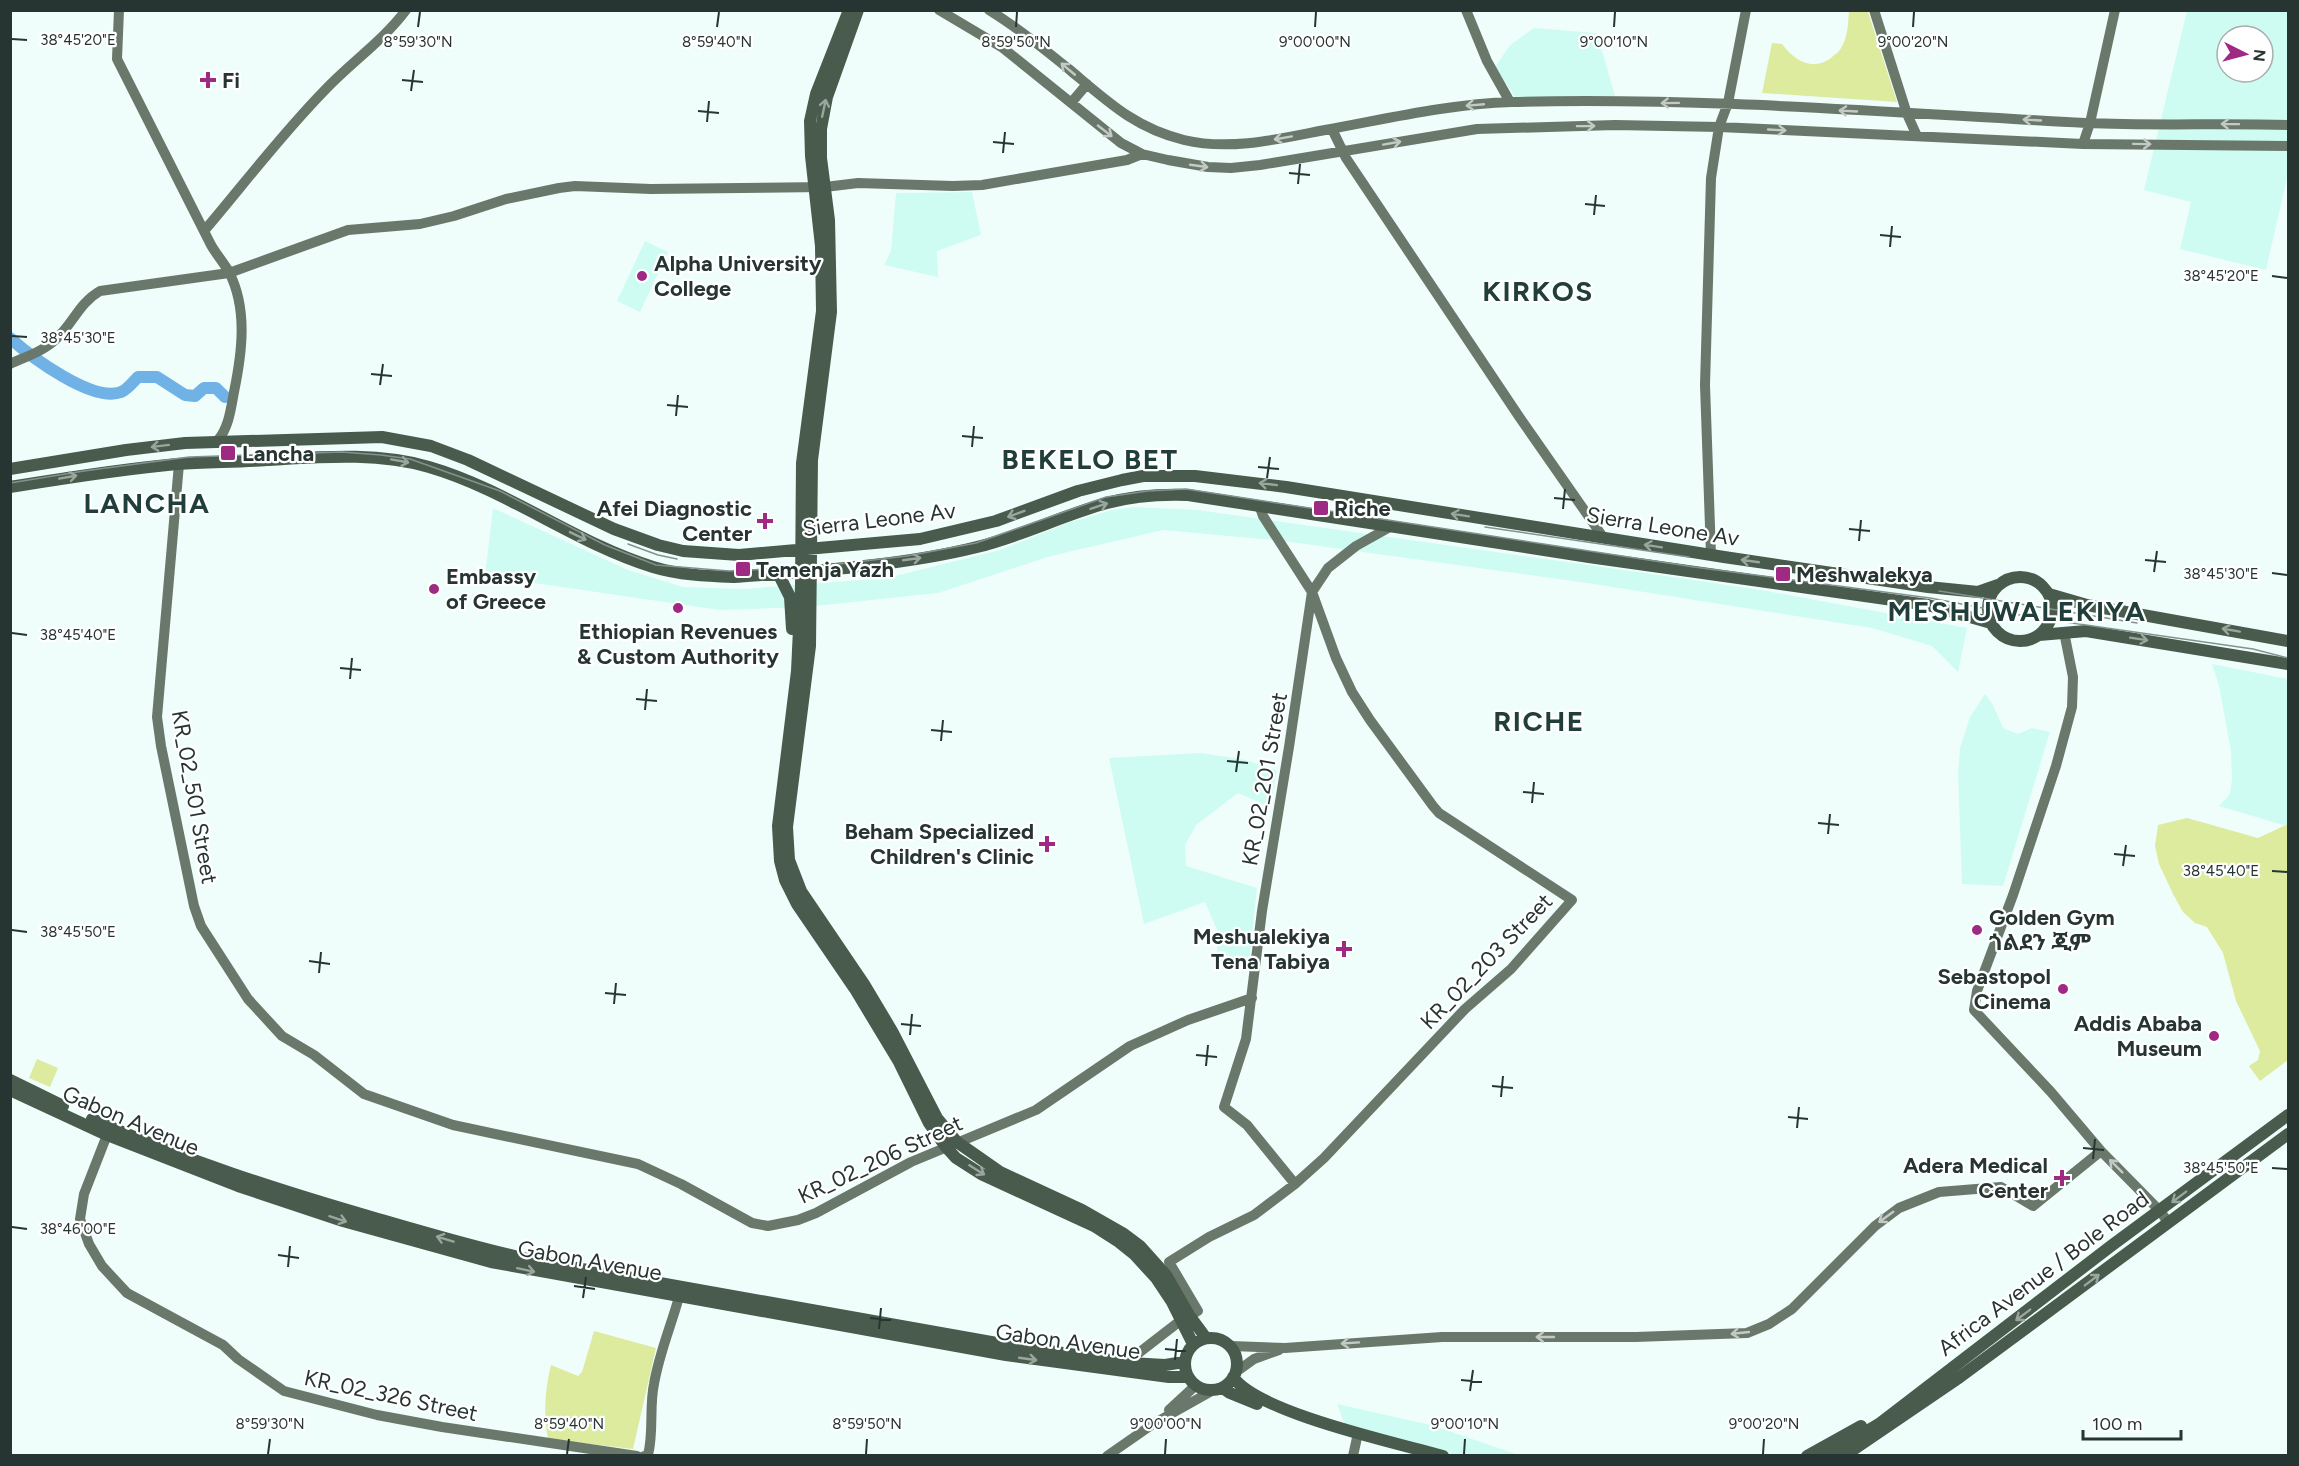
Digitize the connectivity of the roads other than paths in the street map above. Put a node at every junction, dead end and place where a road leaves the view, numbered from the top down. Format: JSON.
{"nodes":[{"id":1,"x":119,"y":10,"type":"edge"},
{"id":2,"x":406,"y":10,"type":"edge"},
{"id":3,"x":849,"y":10,"type":"edge"},
{"id":4,"x":858,"y":10,"type":"edge"},
{"id":5,"x":939,"y":10,"type":"edge"},
{"id":6,"x":988,"y":10,"type":"edge"},
{"id":7,"x":1466,"y":10,"type":"edge"},
{"id":8,"x":1746,"y":10,"type":"edge"},
{"id":9,"x":1874,"y":10,"type":"edge"},
{"id":10,"x":2115,"y":10,"type":"edge"},
{"id":11,"x":1087,"y":84,"type":"junction"},
{"id":12,"x":1510,"y":102,"type":"junction"},
{"id":13,"x":1071,"y":103,"type":"junction"},
{"id":14,"x":1728,"y":103,"type":"junction"},
{"id":15,"x":1906,"y":114,"type":"junction"},
{"id":16,"x":2090,"y":123,"type":"junction"},
{"id":17,"x":2289,"y":125,"type":"edge"},
{"id":18,"x":1719,"y":127,"type":"junction"},
{"id":19,"x":1332,"y":129,"type":"junction"},
{"id":20,"x":1917,"y":136,"type":"junction"},
{"id":21,"x":1121,"y":143,"type":"junction"},
{"id":22,"x":2083,"y":144,"type":"junction"},
{"id":23,"x":2289,"y":146,"type":"edge"},
{"id":24,"x":1342,"y":151,"type":"junction"},
{"id":25,"x":1142,"y":154,"type":"junction"},
{"id":26,"x":1117,"y":161,"type":"junction"},
{"id":27,"x":820,"y":187,"type":"junction"},
{"id":28,"x":823,"y":218,"type":"junction"},
{"id":29,"x":204,"y":231,"type":"junction"},
{"id":30,"x":229,"y":273,"type":"junction"},
{"id":31,"x":10,"y":364,"type":"edge"},
{"id":32,"x":231,"y":406,"type":"junction"},
{"id":33,"x":218,"y":440,"type":"junction"},
{"id":34,"x":234,"y":440,"type":"junction"},
{"id":35,"x":179,"y":464,"type":"junction"},
{"id":36,"x":10,"y":469,"type":"edge"},
{"id":37,"x":10,"y":488,"type":"edge"},
{"id":38,"x":1259,"y":505,"type":"junction"},
{"id":39,"x":1390,"y":526,"type":"junction"},
{"id":40,"x":1603,"y":537,"type":"junction"},
{"id":41,"x":817,"y":549,"type":"junction"},
{"id":42,"x":785,"y":552,"type":"junction"},
{"id":43,"x":1710,"y":555,"type":"junction"},
{"id":44,"x":825,"y":568,"type":"junction"},
{"id":45,"x":778,"y":573,"type":"junction"},
{"id":46,"x":1998,"y":585,"type":"junction"},
{"id":47,"x":1312,"y":592,"type":"junction"},
{"id":48,"x":2049,"y":594,"type":"junction"},
{"id":49,"x":1991,"y":623,"type":"junction"},
{"id":50,"x":2064,"y":632,"type":"junction"},
{"id":51,"x":2039,"y":635,"type":"junction"},
{"id":52,"x":2289,"y":641,"type":"edge"},
{"id":53,"x":2289,"y":664,"type":"edge"},
{"id":54,"x":785,"y":803,"type":"junction"},
{"id":55,"x":1252,"y":998,"type":"junction"},
{"id":56,"x":282,"y":1036,"type":"joint"},
{"id":57,"x":10,"y":1080,"type":"edge"},
{"id":58,"x":10,"y":1090,"type":"edge"},
{"id":59,"x":2285,"y":1117,"type":"edge"},
{"id":60,"x":2289,"y":1134,"type":"edge"},
{"id":61,"x":107,"y":1135,"type":"junction"},
{"id":62,"x":2259,"y":1137,"type":"junction"},
{"id":63,"x":951,"y":1145,"type":"junction"},
{"id":64,"x":2268,"y":1149,"type":"junction"},
{"id":65,"x":2101,"y":1151,"type":"junction"},
{"id":66,"x":1295,"y":1184,"type":"junction"},
{"id":67,"x":2160,"y":1210,"type":"junction"},
{"id":68,"x":2168,"y":1222,"type":"junction"},
{"id":69,"x":574,"y":1273,"type":"junction"},
{"id":70,"x":679,"y":1297,"type":"junction"},
{"id":71,"x":1185,"y":1318,"type":"junction"},
{"id":72,"x":1206,"y":1338,"type":"junction"},
{"id":73,"x":1193,"y":1344,"type":"junction"},
{"id":74,"x":1231,"y":1346,"type":"junction"},
{"id":75,"x":1285,"y":1348,"type":"junction"},
{"id":76,"x":1127,"y":1362,"type":"junction"},
{"id":77,"x":1184,"y":1362,"type":"junction"},
{"id":78,"x":1956,"y":1373,"type":"junction"},
{"id":79,"x":1234,"y":1374,"type":"junction"},
{"id":80,"x":1191,"y":1382,"type":"junction"},
{"id":81,"x":1223,"y":1388,"type":"junction"},
{"id":82,"x":1210,"y":1392,"type":"junction"},
{"id":83,"x":1925,"y":1396,"type":"junction"},
{"id":84,"x":1153,"y":1424,"type":"junction"},
{"id":85,"x":1358,"y":1436,"type":"junction"},
{"id":86,"x":643,"y":1455,"type":"edge"},
{"id":87,"x":1107,"y":1455,"type":"edge"},
{"id":88,"x":1353,"y":1455,"type":"edge"},
{"id":89,"x":1413,"y":1455,"type":"edge"},
{"id":90,"x":1443,"y":1455,"type":"edge"},
{"id":91,"x":1807,"y":1455,"type":"edge"},
{"id":92,"x":1825,"y":1455,"type":"edge"},
{"id":93,"x":1844,"y":1455,"type":"edge"},
{"id":94,"x":1857,"y":1455,"type":"edge"}],
"edges":[{"from":1,"to":29,"type":"street"},
{"from":2,"to":29,"type":"street"},
{"from":3,"to":27,"type":"main road"},
{"from":27,"to":4,"type":"main road","one_way":true},
{"from":5,"to":13,"type":"street"},
{"from":11,"to":6,"type":"street","one_way":true},
{"from":7,"to":12,"type":"street"},
{"from":8,"to":14,"type":"street"},
{"from":9,"to":15,"type":"street"},
{"from":10,"to":16,"type":"street"},
{"from":11,"to":13,"type":"street"},
{"from":19,"to":11,"type":"street","one_way":true},
{"from":14,"to":12,"type":"street","one_way":true},
{"from":12,"to":19,"type":"street","one_way":true},
{"from":13,"to":21,"type":"street","one_way":true},
{"from":15,"to":14,"type":"street","one_way":true},
{"from":14,"to":18,"type":"street"},
{"from":16,"to":15,"type":"street","one_way":true},
{"from":15,"to":20,"type":"street"},
{"from":17,"to":16,"type":"street","one_way":true},
{"from":16,"to":22,"type":"street"},
{"from":18,"to":20,"type":"street","one_way":true},
{"from":24,"to":18,"type":"street","one_way":true},
{"from":18,"to":43,"type":"street"},
{"from":19,"to":24,"type":"street"},
{"from":20,"to":22,"type":"street"},
{"from":21,"to":25,"type":"street"},
{"from":21,"to":26,"type":"street"},
{"from":22,"to":23,"type":"street","one_way":true},
{"from":25,"to":24,"type":"street","one_way":true},
{"from":24,"to":40,"type":"street"},
{"from":25,"to":26,"type":"street"},
{"from":26,"to":27,"type":"street"},
{"from":27,"to":28,"type":"main road"},
{"from":27,"to":30,"type":"street"},
{"from":28,"to":41,"type":"main road"},
{"from":28,"to":42,"type":"main road"},
{"from":28,"to":54,"type":"main road"},
{"from":29,"to":30,"type":"street"},
{"from":30,"to":31,"type":"street"},
{"from":30,"to":32,"type":"street"},
{"from":32,"to":33,"type":"street"},
{"from":32,"to":34,"type":"street"},
{"from":33,"to":34,"type":"main road","name":"Sierra Leone Av"},
{"from":33,"to":36,"type":"main road","name":"Sierra Leone Av","one_way":true},
{"from":34,"to":42,"type":"main road","name":"Sierra Leone Av"},
{"from":37,"to":35,"type":"main road","name":"Sierra Leone Av","one_way":true},
{"from":35,"to":45,"type":"main road","name":"Sierra Leone Av","one_way":true},
{"from":35,"to":56,"type":"street","name":"KR_02_501 Street"},
{"from":38,"to":39,"type":"main road","name":"Sierra Leone Av"},
{"from":44,"to":38,"type":"main road","name":"Sierra Leone Av","one_way":true},
{"from":38,"to":47,"type":"street","name":"KR_02_203 Street"},
{"from":39,"to":47,"type":"street","name":"KR_02_201 Street"},
{"from":39,"to":49,"type":"main road","name":"Sierra Leone Av"},
{"from":40,"to":41,"type":"main road","name":"Sierra Leone Av","one_way":true},
{"from":43,"to":40,"type":"main road","name":"Sierra Leone Av","one_way":true},
{"from":41,"to":42,"type":"main road","name":"Sierra Leone Av"},
{"from":46,"to":43,"type":"main road","name":"Sierra Leone Av","one_way":true},
{"from":44,"to":45,"type":"main road","name":"Sierra Leone Av"},
{"from":44,"to":54,"type":"main road"},
{"from":45,"to":54,"type":"main road"},
{"from":46,"to":48,"type":"main road"},
{"from":46,"to":49,"type":"main road"},
{"from":47,"to":55,"type":"street","name":"KR_02_201 Street"},
{"from":47,"to":66,"type":"street","name":"KR_02_203 Street"},
{"from":48,"to":51,"type":"main road"},
{"from":52,"to":48,"type":"main road","one_way":true},
{"from":49,"to":51,"type":"main road"},
{"from":50,"to":51,"type":"main road"},
{"from":50,"to":53,"type":"main road","one_way":true},
{"from":50,"to":65,"type":"street"},
{"from":54,"to":63,"type":"main road"},
{"from":55,"to":63,"type":"street","name":"KR_02_206 Street"},
{"from":55,"to":66,"type":"street","name":"KR_02_201 Street"},
{"from":56,"to":63,"type":"street","name":"KR_02_206 Street"},
{"from":69,"to":57,"type":"main road","name":"Gabon Avenue","one_way":true},
{"from":58,"to":61,"type":"main road","name":"Gabon Avenue"},
{"from":59,"to":62,"type":"main road","name":"Africa Avenue / Bole Road"},
{"from":60,"to":64,"type":"main road","name":"Africa Avenue / Bole Road"},
{"from":61,"to":69,"type":"main road","name":"Gabon Avenue","one_way":true},
{"from":61,"to":86,"type":"street","name":"KR_02_326 Street"},
{"from":62,"to":64,"type":"main road"},
{"from":62,"to":67,"type":"main road","name":"Africa Avenue / Bole Road","one_way":true},
{"from":63,"to":71,"type":"main road"},
{"from":64,"to":68,"type":"main road","name":"Africa Avenue / Bole Road"},
{"from":67,"to":65,"type":"street","one_way":true},
{"from":65,"to":75,"type":"street","one_way":true},
{"from":66,"to":71,"type":"street","name":"KR_02_203 Street"},
{"from":67,"to":68,"type":"street"},
{"from":67,"to":78,"type":"main road","name":"Africa Avenue / Bole Road","one_way":true},
{"from":78,"to":68,"type":"main road","name":"Africa Avenue / Bole Road","one_way":true},
{"from":69,"to":70,"type":"main road","name":"Gabon Avenue"},
{"from":69,"to":76,"type":"main road","name":"Gabon Avenue"},
{"from":70,"to":80,"type":"main road","name":"Gabon Avenue","one_way":true},
{"from":70,"to":86,"type":"street"},
{"from":71,"to":72,"type":"main road"},
{"from":71,"to":73,"type":"main road"},
{"from":71,"to":76,"type":"street"},
{"from":72,"to":73,"type":"main road"},
{"from":72,"to":74,"type":"main road"},
{"from":73,"to":77,"type":"main road"},
{"from":74,"to":75,"type":"street"},
{"from":74,"to":79,"type":"main road"},
{"from":75,"to":79,"type":"street"},
{"from":76,"to":77,"type":"main road","name":"Gabon Avenue"},
{"from":77,"to":80,"type":"main road"},
{"from":78,"to":83,"type":"main road","name":"Africa Avenue / Bole Road"},
{"from":79,"to":81,"type":"main road"},
{"from":79,"to":85,"type":"main road"},
{"from":80,"to":82,"type":"main road"},
{"from":80,"to":84,"type":"street"},
{"from":81,"to":82,"type":"main road"},
{"from":81,"to":85,"type":"main road"},
{"from":82,"to":84,"type":"street"},
{"from":83,"to":91,"type":"main road"},
{"from":83,"to":92,"type":"main road","name":"Africa Avenue / Bole Road"},
{"from":83,"to":93,"type":"main road","name":"Africa Avenue / Bole Road"},
{"from":83,"to":94,"type":"main road"},
{"from":84,"to":87,"type":"street"},
{"from":85,"to":88,"type":"street"},
{"from":85,"to":89,"type":"main road"},
{"from":85,"to":90,"type":"main road"}]}
